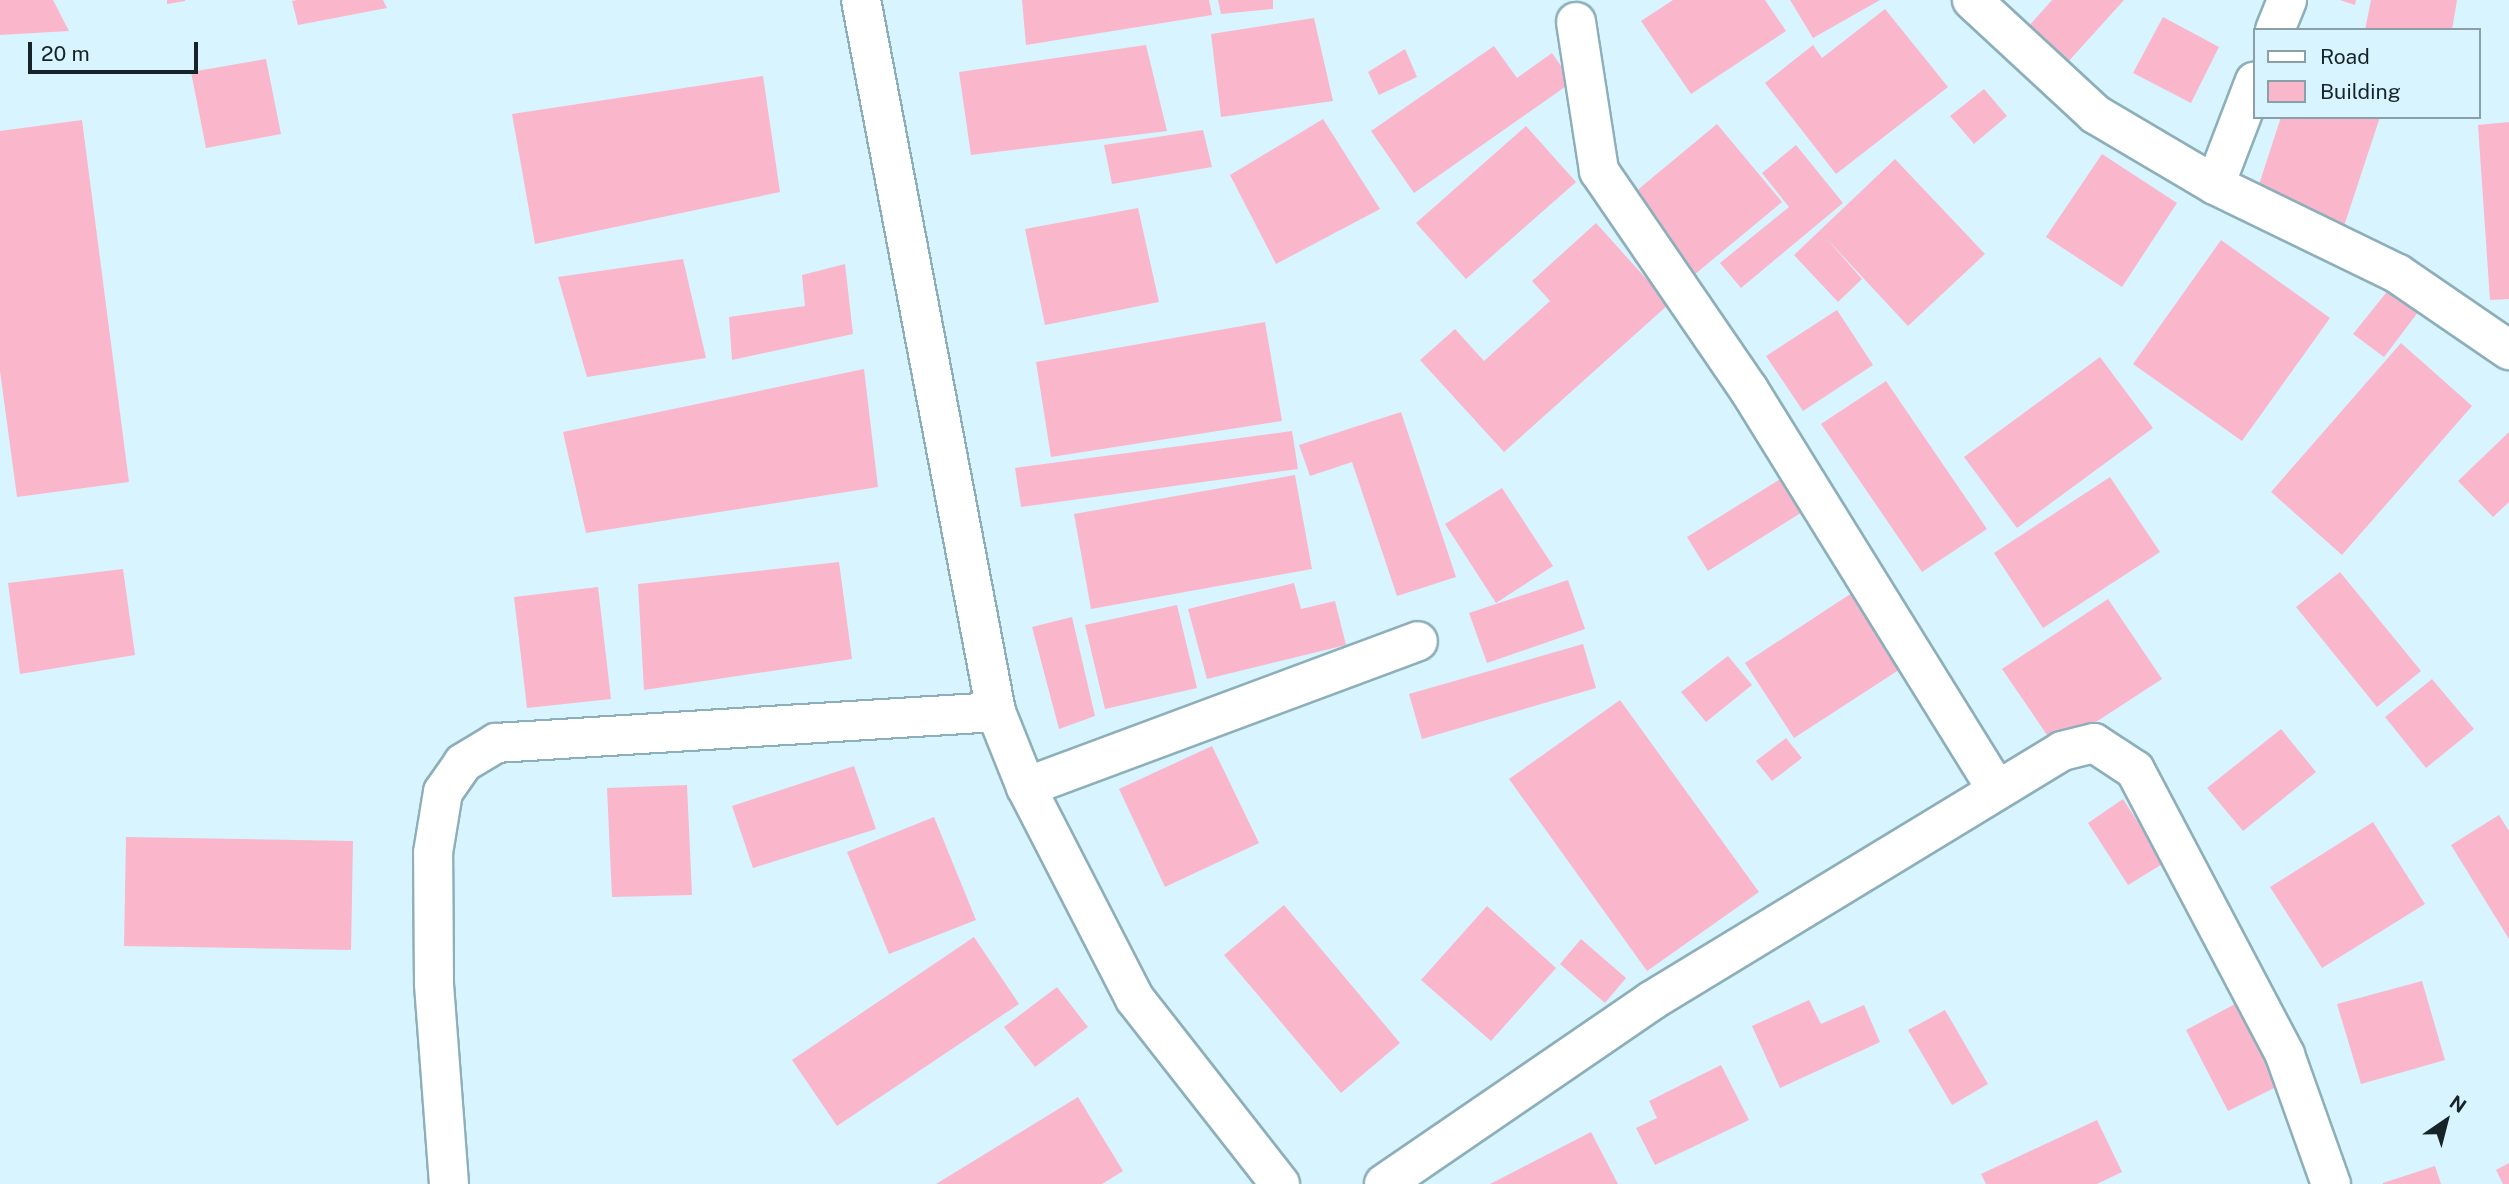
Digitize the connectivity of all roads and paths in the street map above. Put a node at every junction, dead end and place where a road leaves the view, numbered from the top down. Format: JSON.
{"nodes":[{"id":1,"x":861,"y":0,"type":"edge"},
{"id":2,"x":1972,"y":0,"type":"edge"},
{"id":3,"x":2287,"y":0,"type":"edge"},
{"id":4,"x":1576,"y":22,"type":"dead end"},
{"id":5,"x":2276,"y":28,"type":"edge"},
{"id":6,"x":2254,"y":84,"type":"edge"},
{"id":7,"x":2215,"y":185,"type":"junction"},
{"id":8,"x":2509,"y":350,"type":"edge"},
{"id":9,"x":1418,"y":641,"type":"dead end"},
{"id":10,"x":996,"y":712,"type":"junction"},
{"id":11,"x":1026,"y":787,"type":"junction"},
{"id":12,"x":1996,"y":789,"type":"junction"},
{"id":13,"x":449,"y":1184,"type":"edge"},
{"id":14,"x":1280,"y":1184,"type":"edge"},
{"id":15,"x":1384,"y":1184,"type":"edge"},
{"id":16,"x":2332,"y":1184,"type":"edge"}],
"edges":[{"from":1,"to":10,"type":"street"},
{"from":2,"to":7,"type":"street"},
{"from":3,"to":5,"type":"street"},
{"from":4,"to":12,"type":"street"},
{"from":6,"to":7,"type":"street"},
{"from":7,"to":8,"type":"street"},
{"from":9,"to":11,"type":"street"},
{"from":10,"to":11,"type":"street"},
{"from":10,"to":13,"type":"street"},
{"from":11,"to":14,"type":"street"},
{"from":12,"to":15,"type":"street"},
{"from":12,"to":16,"type":"street"}]}
